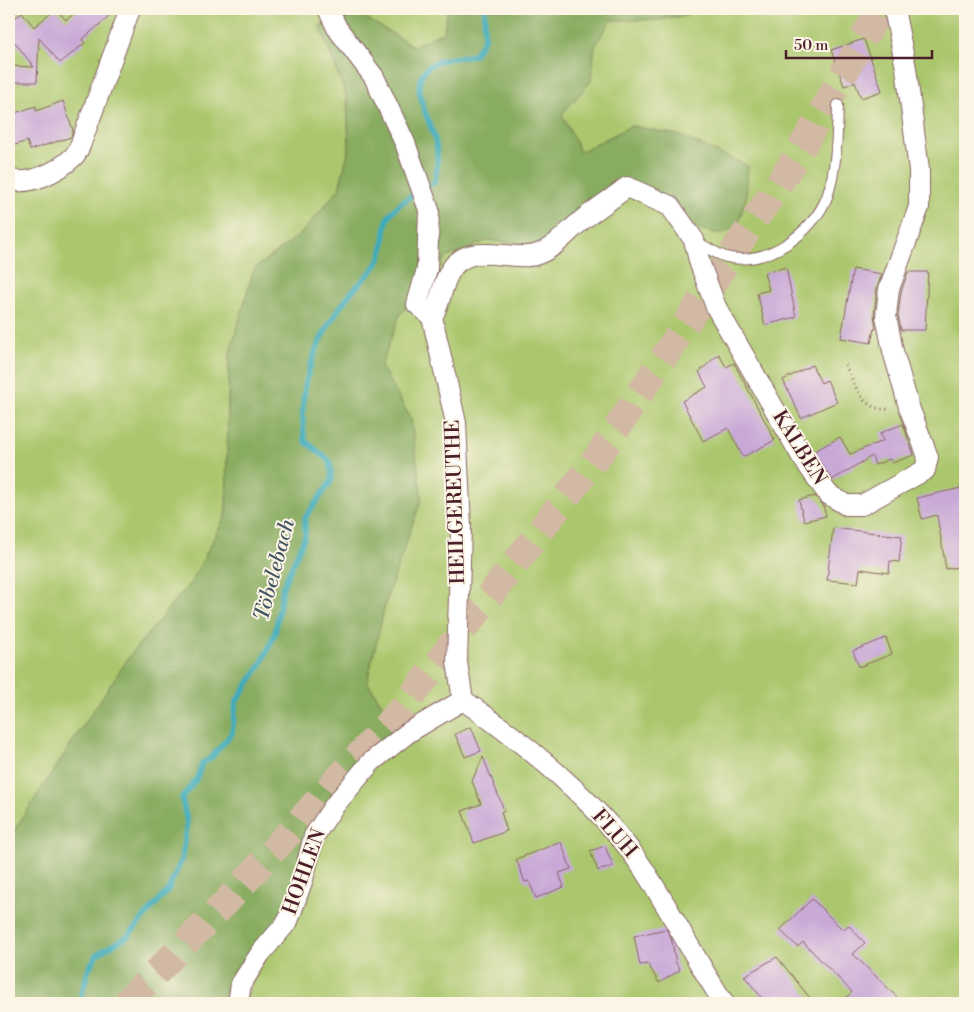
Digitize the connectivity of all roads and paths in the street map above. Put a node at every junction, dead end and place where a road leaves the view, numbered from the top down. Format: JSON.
{"nodes":[{"id":1,"x":130,"y":9,"type":"edge"},
{"id":2,"x":328,"y":9,"type":"edge"},
{"id":3,"x":894,"y":9,"type":"edge"},
{"id":4,"x":838,"y":105,"type":"dead end"},
{"id":5,"x":9,"y":179,"type":"edge"},
{"id":6,"x":694,"y":240,"type":"junction"},
{"id":7,"x":432,"y":318,"type":"junction"},
{"id":8,"x":845,"y":364,"type":"dead end"},
{"id":9,"x":909,"y":407,"type":"junction"},
{"id":10,"x":463,"y":700,"type":"junction"},
{"id":11,"x":238,"y":1003,"type":"edge"},
{"id":12,"x":724,"y":1003,"type":"edge"}],
"edges":[{"from":1,"to":5,"type":"street"},
{"from":2,"to":7,"type":"street","name":"HEILGEREUTHE"},
{"from":3,"to":9,"type":"street","name":"KALBEN"},
{"from":4,"to":6,"type":"lane"},
{"from":6,"to":7,"type":"street","name":"KALBEN"},
{"from":6,"to":9,"type":"street","name":"KALBEN"},
{"from":7,"to":10,"type":"street","name":"HEILGEREUTHE"},
{"from":8,"to":9,"type":"path"},
{"from":10,"to":11,"type":"street","name":"HOHLEN"},
{"from":10,"to":12,"type":"street","name":"FLUH"}]}
